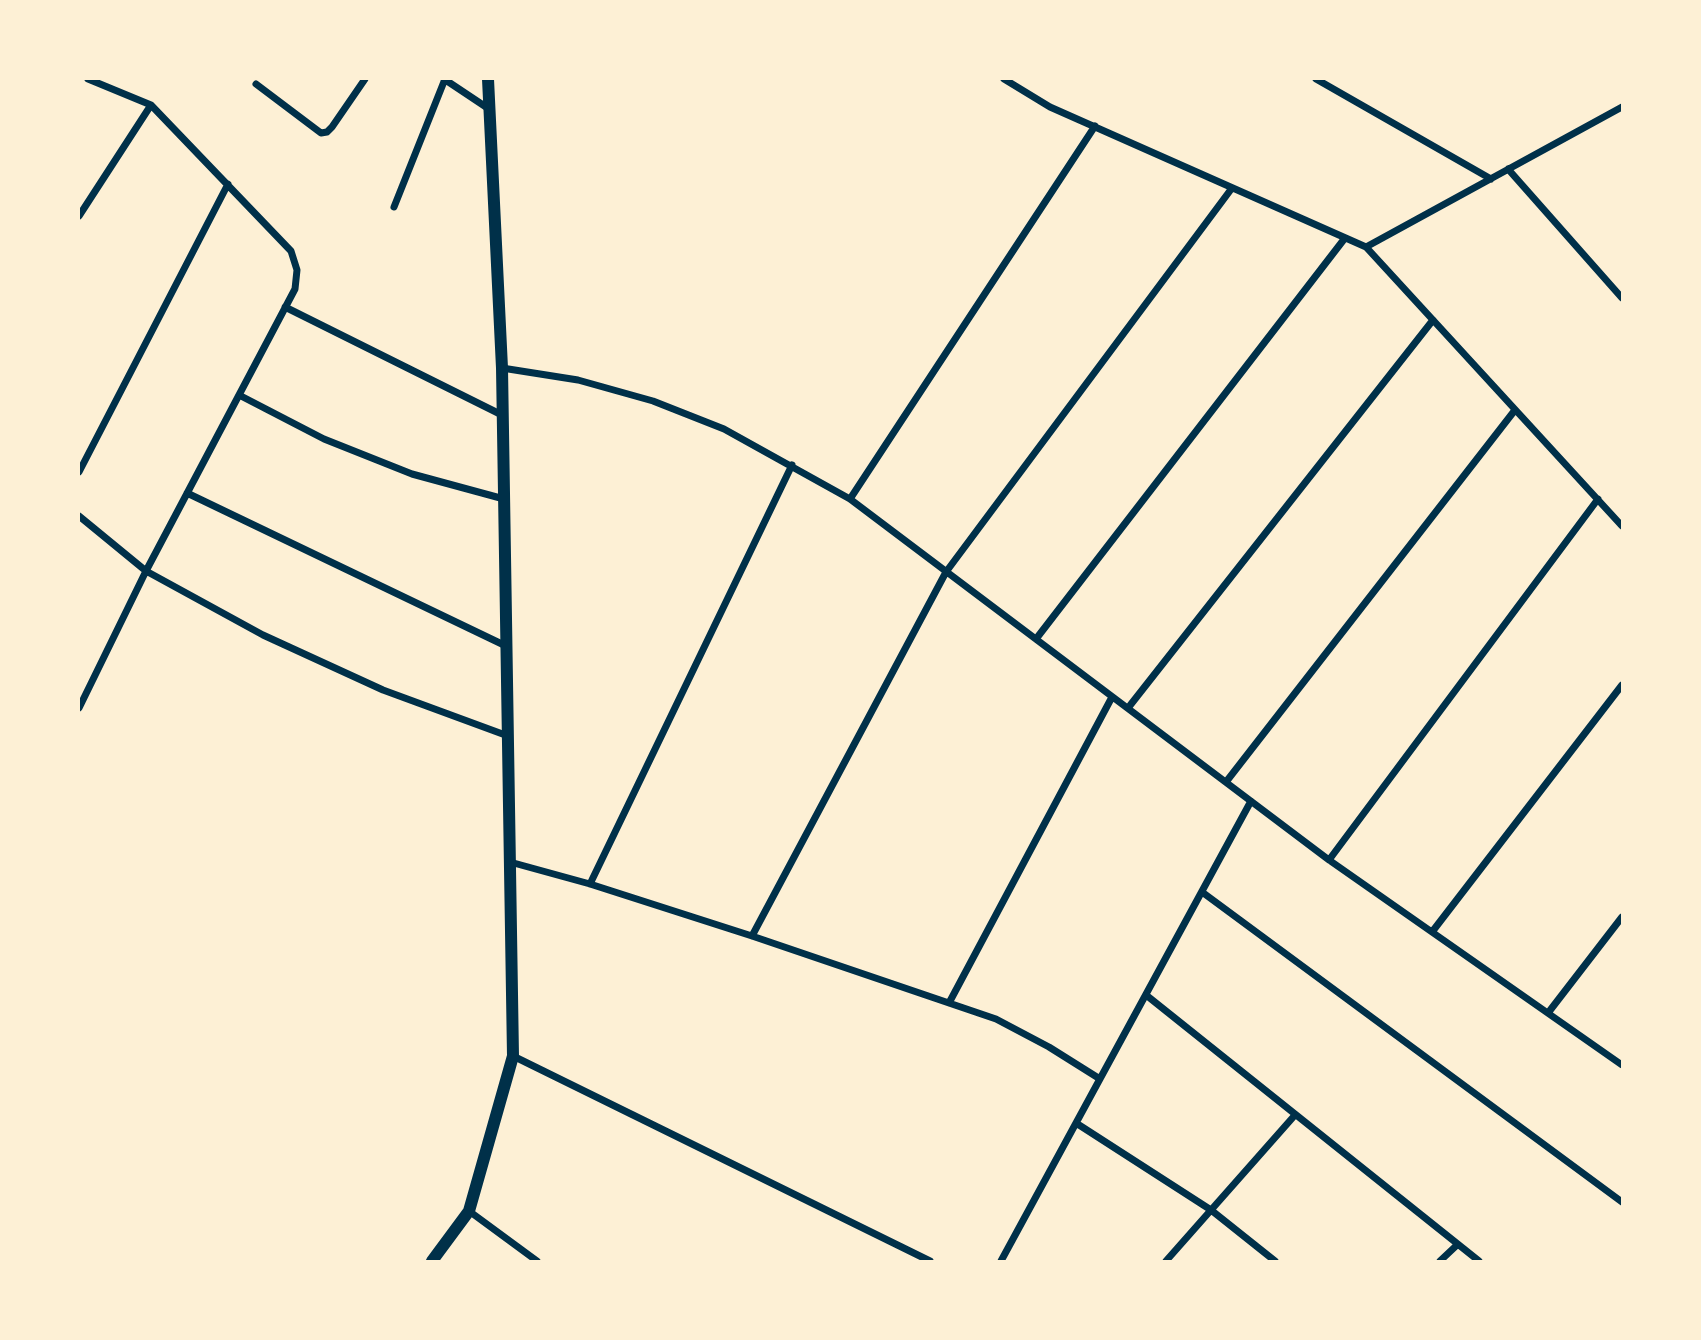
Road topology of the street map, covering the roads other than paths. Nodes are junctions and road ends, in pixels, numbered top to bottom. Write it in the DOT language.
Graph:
graph roads {
  1 [pos="88,79"];
  2 [pos="365,79"];
  3 [pos="445,79"];
  4 [pos="488,79"];
  5 [pos="1004,79"];
  6 [pos="1316,79"];
  7 [pos="256,85"];
  8 [pos="151,105"];
  9 [pos="1622,107"];
  10 [pos="489,109"];
  11 [pos="1095,126"];
  12 [pos="1508,169"];
  13 [pos="1491,179"];
  14 [pos="228,184"];
  15 [pos="1232,188"];
  16 [pos="394,207"];
  17 [pos="79,216"];
  18 [pos="1345,238"];
  19 [pos="1366,247"];
  20 [pos="1622,298"];
  21 [pos="285,307"];
  22 [pos="1433,320"];
  23 [pos="502,368"];
  24 [pos="239,395"];
  25 [pos="1516,410"];
  26 [pos="502,415"];
  27 [pos="792,465"];
  28 [pos="79,472"];
  29 [pos="187,493"];
  30 [pos="504,499"];
  31 [pos="850,499"];
  32 [pos="1598,499"];
  33 [pos="79,516"];
  34 [pos="1622,526"];
  35 [pos="146,571"];
  36 [pos="946,572"];
  37 [pos="1036,639"];
  38 [pos="507,647"];
  39 [pos="1622,685"];
  40 [pos="1112,697"];
  41 [pos="80,702"];
  42 [pos="1128,708"];
  43 [pos="509,736"];
  44 [pos="1226,782"];
  45 [pos="1251,801"];
  46 [pos="1329,860"];
  47 [pos="510,862"];
  48 [pos="590,884"];
  49 [pos="1202,891"];
  50 [pos="1622,917"];
  51 [pos="1432,932"];
  52 [pos="751,936"];
  53 [pos="1146,995"];
  54 [pos="949,1003"];
  55 [pos="1548,1013"];
  56 [pos="513,1056"];
  57 [pos="1622,1065"];
  58 [pos="1100,1079"];
  59 [pos="1295,1115"];
  60 [pos="1076,1123"];
  61 [pos="1622,1202"];
  62 [pos="469,1210"];
  63 [pos="1211,1210"];
  64 [pos="1457,1245"];
  65 [pos="432,1261"];
  66 [pos="537,1261"];
  67 [pos="930,1261"];
  68 [pos="1001,1261"];
  69 [pos="1166,1261"];
  70 [pos="1275,1261"];
  71 [pos="1440,1261"];
  72 [pos="1479,1261"];
  1 -- 8 [label="street"];
  2 -- 7 [label="street"];
  3 -- 10 [label="street"];
  3 -- 16 [label="street"];
  4 -- 10 [label="street"];
  5 -- 11 [label="street"];
  6 -- 13 [label="street"];
  8 -- 14 [label="street"];
  8 -- 17 [label="street"];
  9 -- 12 [label="street"];
  10 -- 23 [label="street"];
  11 -- 15 [label="street"];
  11 -- 31 [label="street"];
  12 -- 13 [label="street"];
  12 -- 20 [label="street"];
  13 -- 19 [label="street"];
  14 -- 21 [label="street"];
  14 -- 28 [label="street"];
  15 -- 18 [label="street"];
  15 -- 36 [label="street"];
  18 -- 19 [label="street"];
  18 -- 37 [label="street"];
  19 -- 22 [label="street"];
  21 -- 24 [label="street"];
  21 -- 26 [label="street"];
  22 -- 25 [label="street"];
  22 -- 42 [label="street"];
  23 -- 26 [label="street"];
  23 -- 27 [label="street"];
  24 -- 29 [label="street"];
  24 -- 30 [label="street"];
  25 -- 32 [label="street"];
  25 -- 44 [label="street"];
  26 -- 30 [label="street"];
  27 -- 31 [label="street"];
  27 -- 48 [label="street"];
  29 -- 35 [label="street"];
  29 -- 38 [label="street"];
  30 -- 38 [label="street"];
  31 -- 36 [label="street"];
  32 -- 34 [label="street"];
  32 -- 46 [label="street"];
  33 -- 35 [label="street"];
  35 -- 41 [label="street"];
  35 -- 43 [label="street"];
  36 -- 37 [label="street"];
  36 -- 52 [label="street"];
  37 -- 40 [label="street"];
  38 -- 43 [label="street"];
  39 -- 51 [label="street"];
  40 -- 42 [label="street"];
  40 -- 54 [label="street"];
  42 -- 44 [label="street"];
  43 -- 47 [label="street"];
  44 -- 45 [label="street"];
  45 -- 46 [label="street"];
  45 -- 49 [label="street"];
  46 -- 51 [label="street"];
  47 -- 48 [label="street"];
  47 -- 56 [label="street"];
  48 -- 52 [label="street"];
  49 -- 53 [label="street"];
  49 -- 61 [label="street"];
  50 -- 55 [label="street"];
  51 -- 55 [label="street"];
  52 -- 54 [label="street"];
  53 -- 58 [label="street"];
  53 -- 59 [label="street"];
  54 -- 58 [label="street"];
  55 -- 57 [label="street"];
  56 -- 62 [label="street"];
  56 -- 67 [label="street"];
  58 -- 60 [label="street"];
  59 -- 63 [label="street"];
  59 -- 64 [label="street"];
  60 -- 63 [label="street"];
  60 -- 68 [label="street"];
  62 -- 65 [label="street"];
  62 -- 66 [label="street"];
  63 -- 69 [label="street"];
  63 -- 70 [label="street"];
  64 -- 71 [label="street"];
  64 -- 72 [label="street"];
}
